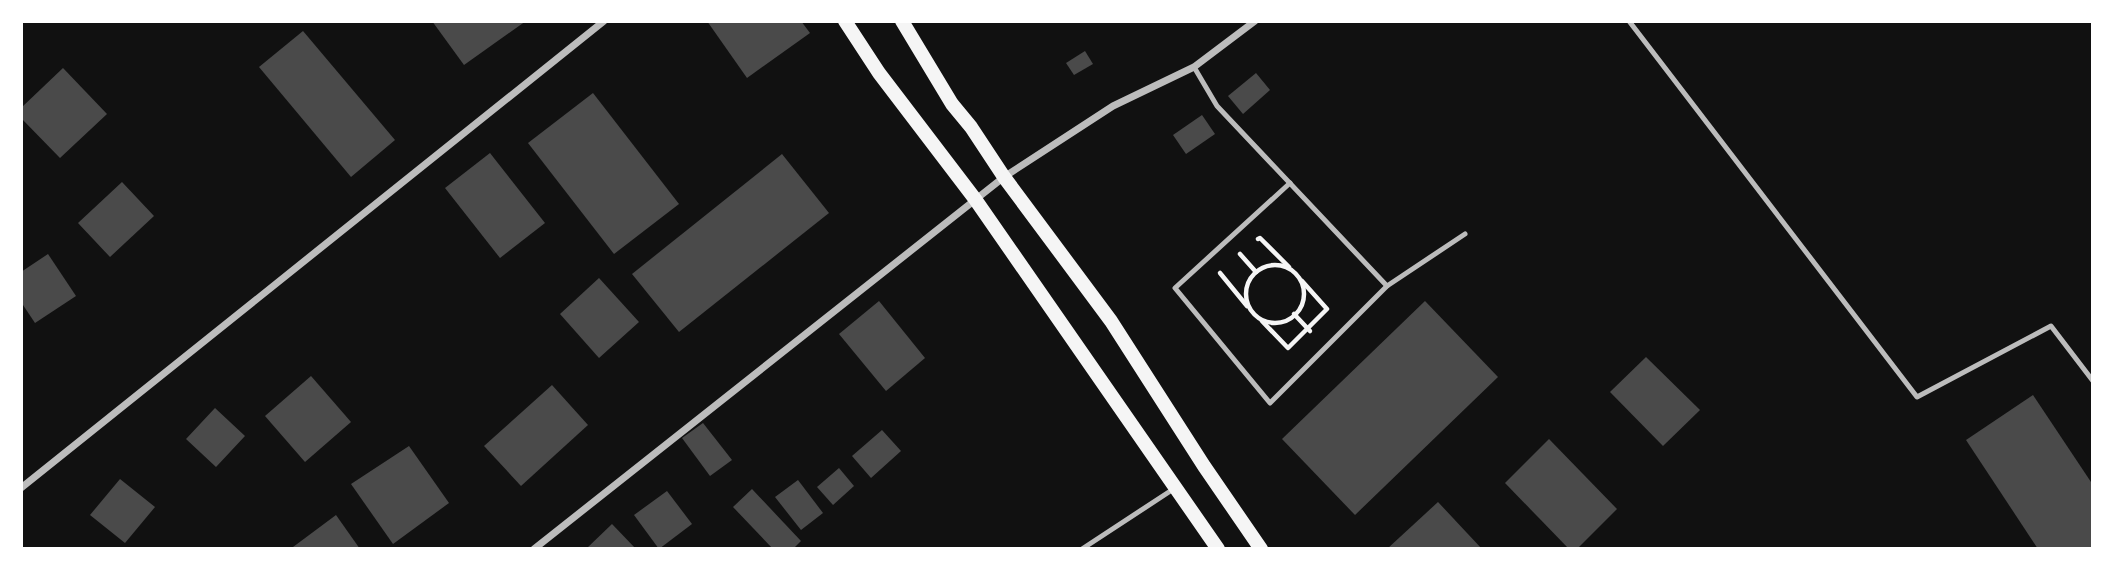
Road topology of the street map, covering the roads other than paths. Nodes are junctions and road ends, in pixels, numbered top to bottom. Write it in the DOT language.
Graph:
graph roads {
  1 [pos="604,21"];
  2 [pos="845,21"];
  3 [pos="902,21"];
  4 [pos="1255,21"];
  5 [pos="1629,21"];
  6 [pos="1194,67"];
  7 [pos="1004,177"];
  8 [pos="1290,183"];
  9 [pos="975,199"];
  10 [pos="1465,234"];
  11 [pos="1387,286"];
  12 [pos="2093,381"];
  13 [pos="21,488"];
  14 [pos="1175,488"];
  15 [pos="534,549"];
  16 [pos="1082,549"];
  17 [pos="1218,549"];
  18 [pos="1261,549"];
  1 -- 13 [label="street"];
  2 -- 9 [label="main road"];
  3 -- 7 [label="main road"];
  4 -- 6 [label="street"];
  5 -- 12 [label="lane"];
  6 -- 7 [label="street"];
  6 -- 8 [label="lane"];
  7 -- 9 [label="street"];
  7 -- 18 [label="main road"];
  8 -- 11 [label="lane"];
  8 -- 11 [label="lane"];
  9 -- 14 [label="main road"];
  9 -- 15 [label="street"];
  10 -- 11 [label="lane"];
  14 -- 16 [label="lane"];
  14 -- 17 [label="main road"];
}
